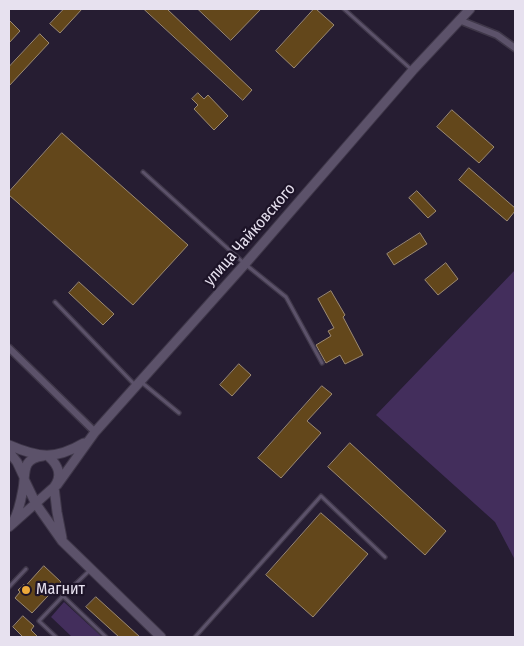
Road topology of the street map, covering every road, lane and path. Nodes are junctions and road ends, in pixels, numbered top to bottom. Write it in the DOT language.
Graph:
graph roads {
  1 [pos="344,9"];
  2 [pos="470,9"];
  3 [pos="459,20"];
  4 [pos="515,48"];
  5 [pos="413,70"];
  6 [pos="143,172"];
  7 [pos="245,264"];
  8 [pos="55,302"];
  9 [pos="9,348"];
  10 [pos="322,363"];
  11 [pos="138,383"];
  12 [pos="179,413"];
  13 [pos="95,432"];
  14 [pos="86,442"];
  15 [pos="9,445"];
  16 [pos="9,452"];
  17 [pos="46,456"];
  18 [pos="24,478"];
  19 [pos="56,486"];
  20 [pos="36,504"];
  21 [pos="11,525"];
  22 [pos="62,541"];
  23 [pos="385,557"];
  24 [pos="26,569"];
  25 [pos="91,569"];
  26 [pos="9,587"];
  27 [pos="63,596"];
  28 [pos="56,637"];
  29 [pos="106,637"];
  30 [pos="161,637"];
  31 [pos="194,637"];
  1 -- 5 [label="lane"];
  2 -- 3 [label="main road, улица Чайковского"];
  3 -- 4 [label="street"];
  3 -- 5 [label="main road, улица Чайковского"];
  5 -- 7 [label="main road, улица Чайковского"];
  6 -- 7 [label="lane"];
  7 -- 10 [label="lane"];
  7 -- 11 [label="main road, улица Чайковского"];
  8 -- 11 [label="lane"];
  9 -- 13 [label="street"];
  11 -- 12 [label="lane"];
  11 -- 13 [label="main road, улица Чайковского"];
  13 -- 14 [label="main road, улица Чайковского"];
  14 -- 17 [label="main road"];
  14 -- 19 [label="main road, улица Чайковского"];
  15 -- 17 [label="main road"];
  16 -- 18 [label="main road"];
  17 -- 18 [label="main road"];
  17 -- 19 [label="main road"];
  18 -- 19 [label="main road"];
  18 -- 20 [label="main road"];
  18 -- 21 [label="main road"];
  19 -- 20 [label="main road, улица Чайковского"];
  19 -- 22 [label="main road"];
  20 -- 21 [label="main road, улица Чайковского"];
  20 -- 22 [label="main road"];
  22 -- 25 [label="main road"];
  23 -- 31 [label="lane"];
  24 -- 26 [label="lane"];
  25 -- 27 [label="lane"];
  25 -- 30 [label="main road"];
  27 -- 28 [label="lane"];
  27 -- 29 [label="lane"];
}
